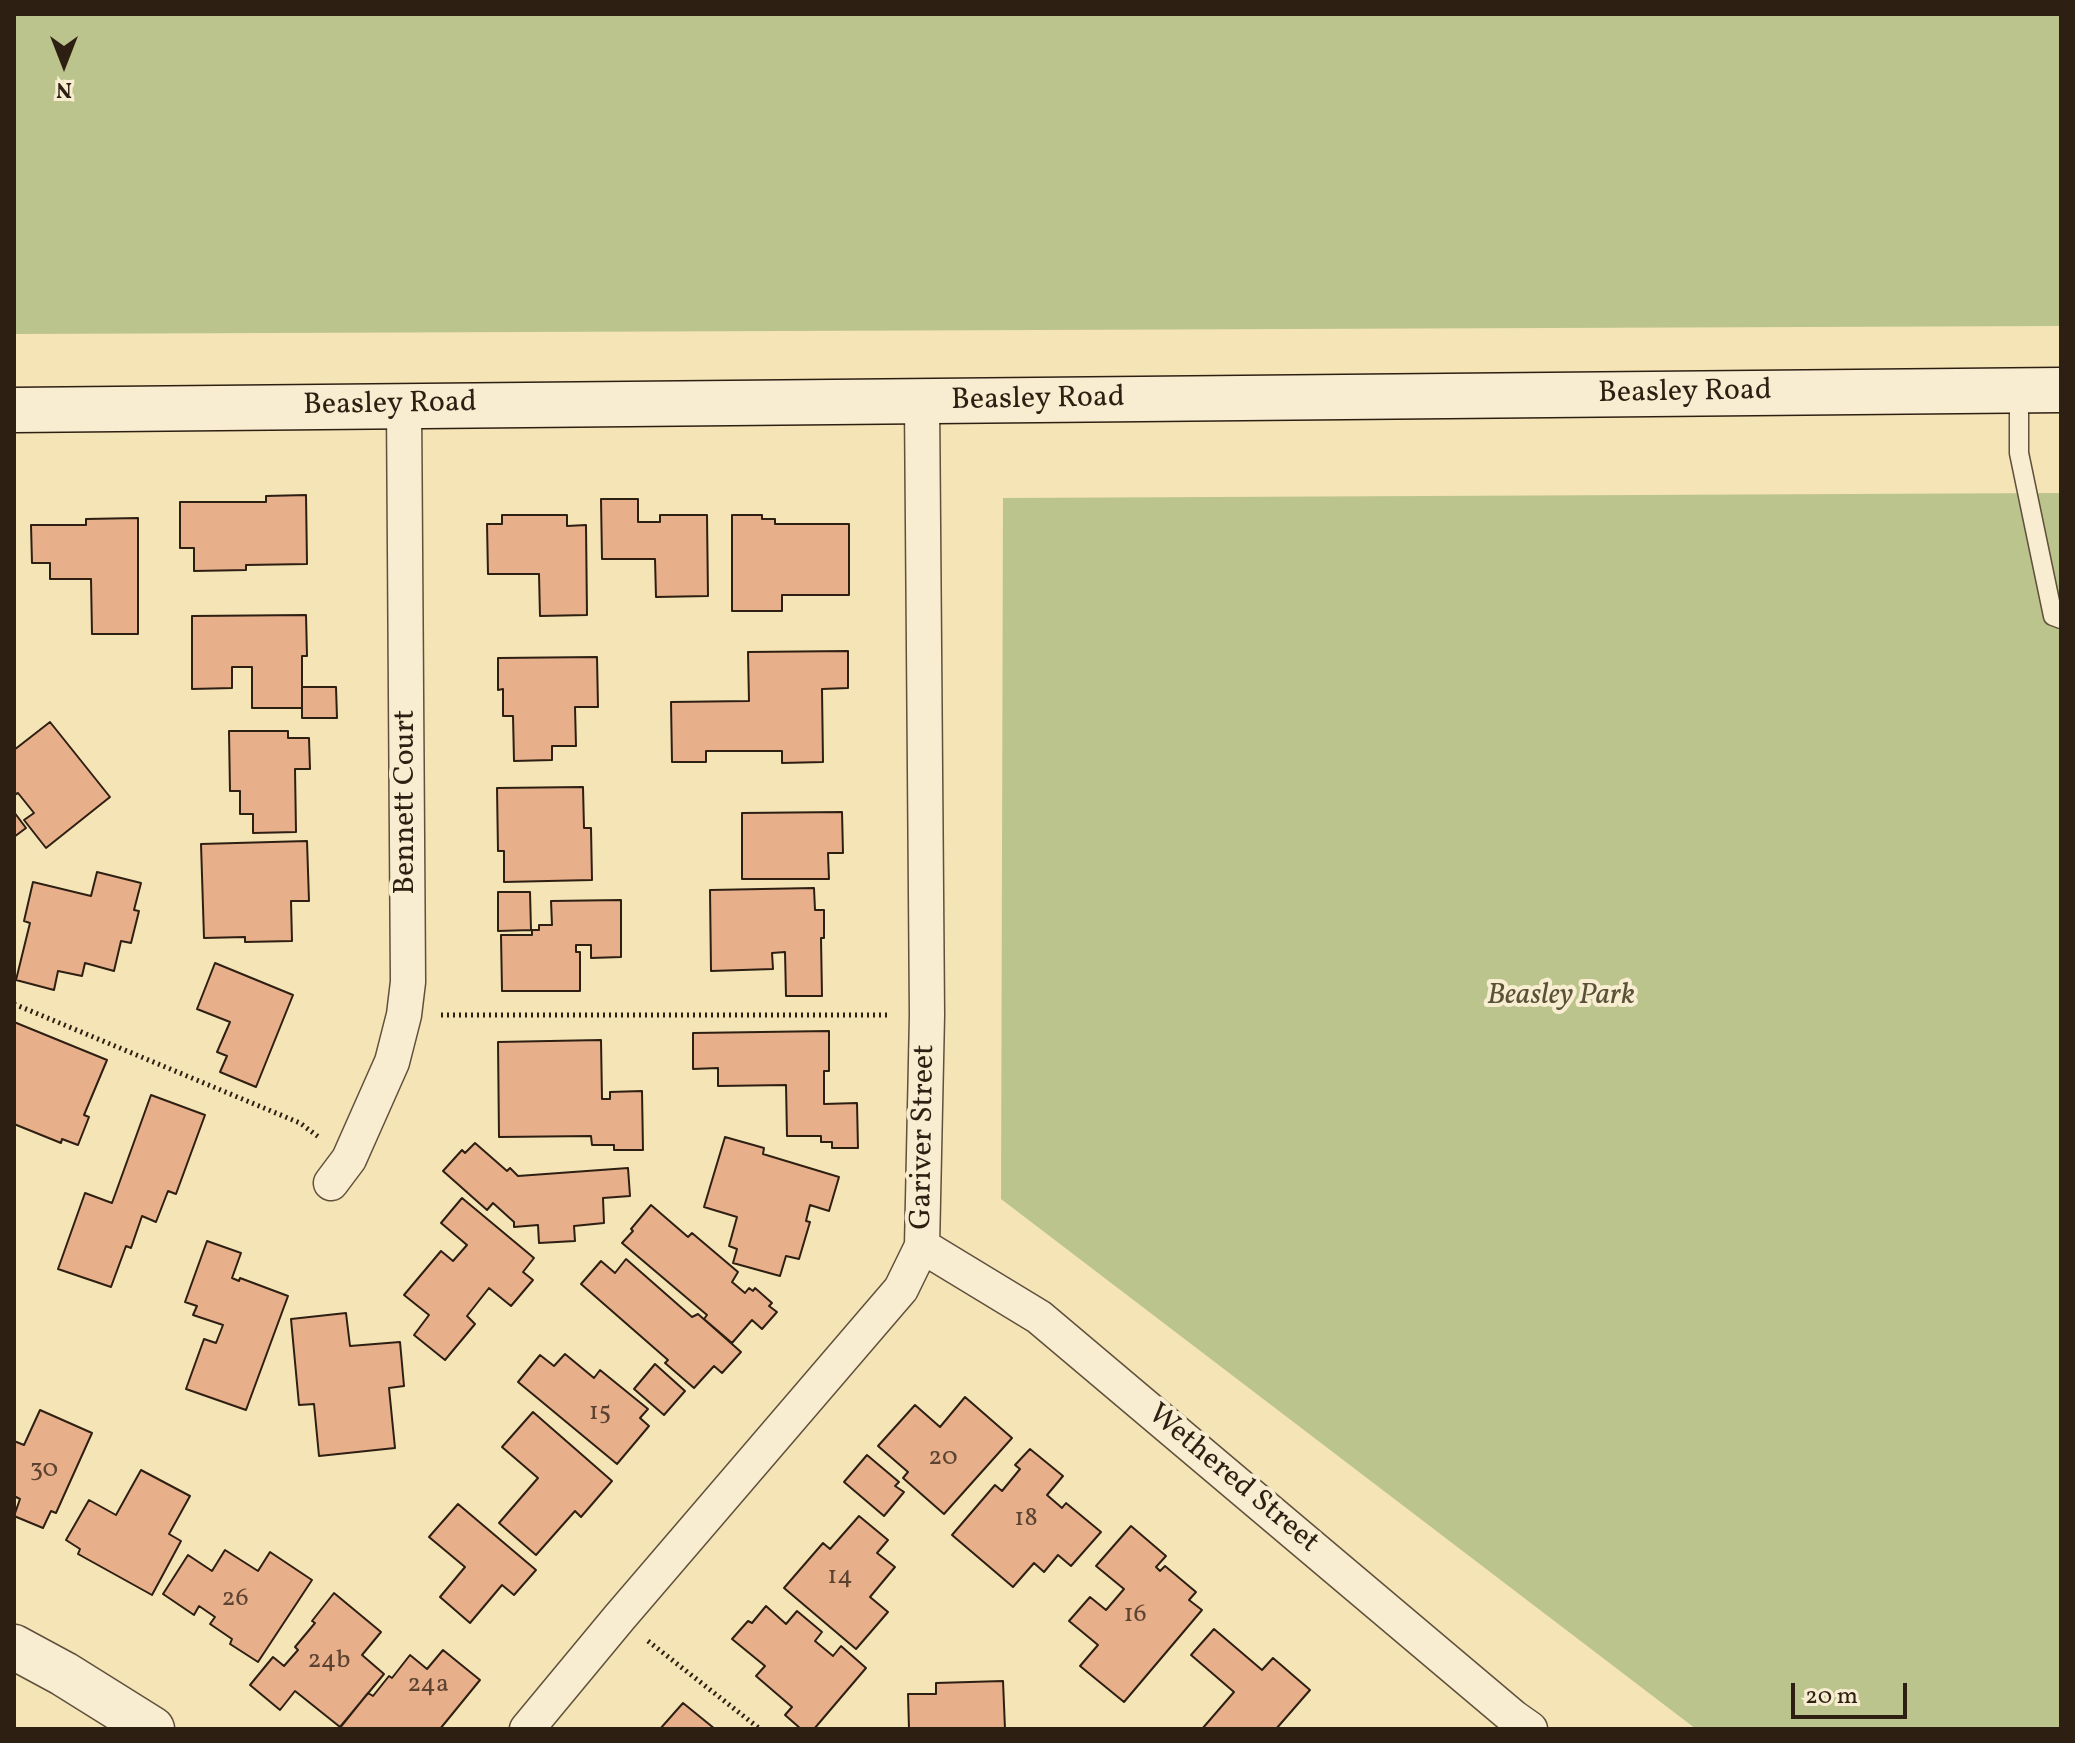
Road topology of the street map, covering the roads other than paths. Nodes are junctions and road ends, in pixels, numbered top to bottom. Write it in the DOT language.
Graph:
graph roads {
  1 [pos="2040,404"];
  2 [pos="14,410"];
  3 [pos="922,414"];
  4 [pos="404,418"];
  5 [pos="14,435"];
  6 [pos="2061,619"];
  7 [pos="340,1171"];
  8 [pos="922,1246"];
  9 [pos="14,1647"];
  10 [pos="152,1729"];
  11 [pos="527,1729"];
  12 [pos="1530,1729"];
  1 -- 3 [label="main road, Beasley Road"];
  1 -- 6 [label="lane"];
  2 -- 4 [label="main road, Beasley Road"];
  3 -- 4 [label="main road, Beasley Road"];
  3 -- 8 [label="street, Gariver Street"];
  4 -- 5 [label="main road, Beasley Road"];
  4 -- 7 [label="street, Bennett Court"];
  8 -- 11 [label="street, Gariver Street"];
  8 -- 12 [label="street, Wethered Street"];
  9 -- 10 [label="main road"];
}
